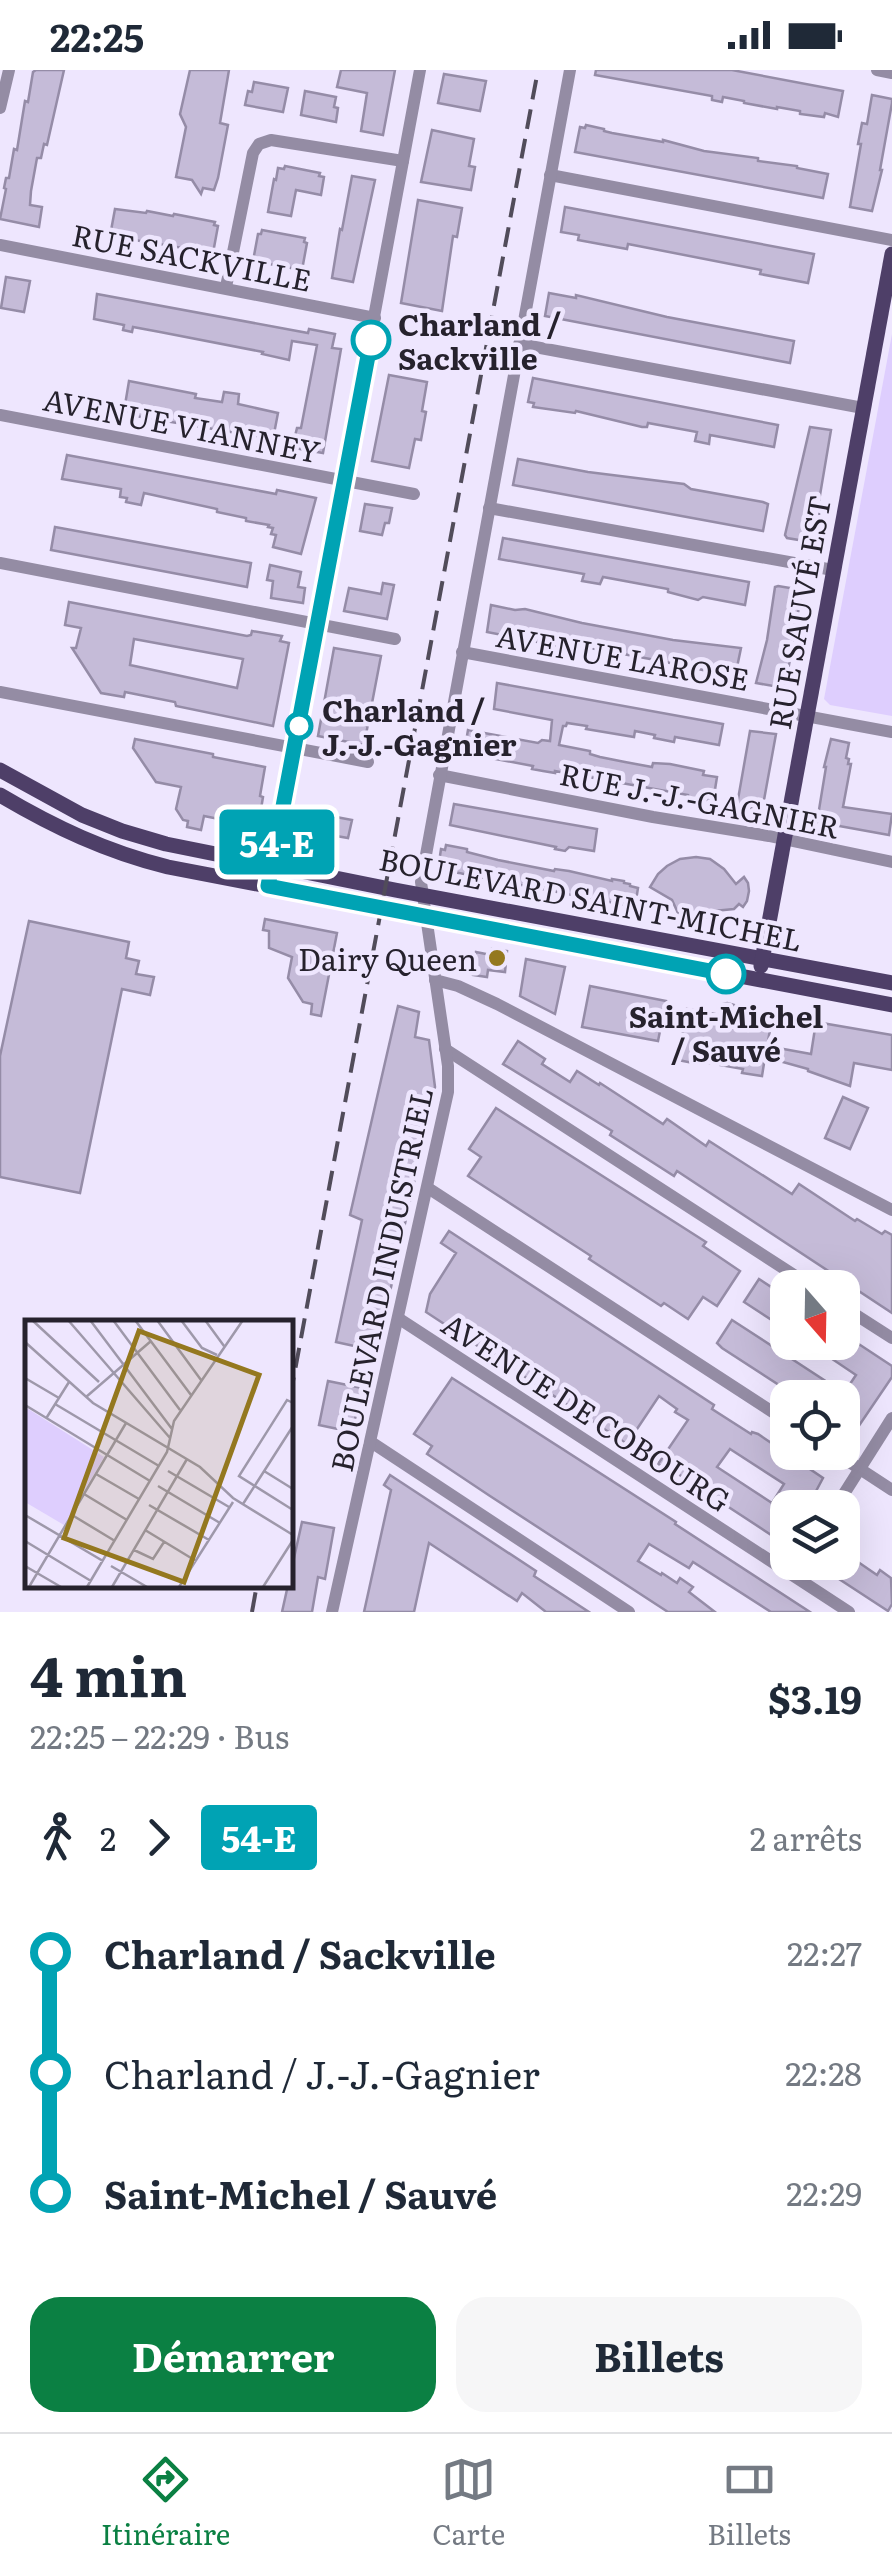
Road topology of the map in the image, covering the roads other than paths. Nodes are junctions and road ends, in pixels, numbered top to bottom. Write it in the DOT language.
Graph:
graph roads {
  1 [pos="9,70"];
  2 [pos="420,70"];
  3 [pos="570,70"];
  4 [pos="877,70"];
  5 [pos="892,73"];
  6 [pos="0,108"];
  7 [pos="403,161"];
  8 [pos="550,175"];
  9 [pos="892,240"];
  10 [pos="0,245"];
  11 [pos="892,254"];
  12 [pos="226,287"];
  13 [pos="375,318"];
  14 [pos="519,344"];
  15 [pos="863,408"];
  16 [pos="0,415"];
  17 [pos="345,480"];
  18 [pos="414,494"];
  19 [pos="489,508"];
  20 [pos="0,563"];
  21 [pos="833,570"];
  22 [pos="318,624"];
  23 [pos="395,639"];
  24 [pos="462,652"];
  25 [pos="0,692"];
  26 [pos="807,715"];
  27 [pos="892,732"];
  28 [pos="294,748"];
  29 [pos="368,762"];
  30 [pos="0,770"];
  31 [pos="439,775"];
  32 [pos="0,796"];
  33 [pos="784,839"];
  34 [pos="892,862"];
  35 [pos="272,866"];
  36 [pos="268,886"];
  37 [pos="422,894"];
  38 [pos="425,916"];
  39 [pos="762,958"];
  40 [pos="436,980"];
  41 [pos="758,980"];
  42 [pos="892,983"];
  43 [pos="892,1006"];
  44 [pos="445,1049"];
  45 [pos="428,1188"];
  46 [pos="892,1210"];
  47 [pos="786,1270"];
  48 [pos="398,1318"];
  49 [pos="860,1318"];
  50 [pos="892,1338"];
  51 [pos="770,1410"];
  52 [pos="892,1418"];
  53 [pos="372,1442"];
  54 [pos="860,1469"];
  55 [pos="892,1490"];
  56 [pos="770,1552"];
  57 [pos="810,1580"];
  58 [pos="332,1612"];
  59 [pos="629,1612"];
  60 [pos="850,1612"];
  1 -- 6 [label="street"];
  2 -- 7 [label="street"];
  3 -- 8 [label="street, BOULEVARD INDUSTRIEL"];
  4 -- 5 [label="street"];
  7 -- 12 [label="street"];
  7 -- 13 [label="street"];
  8 -- 9 [label="street"];
  8 -- 14 [label="street, BOULEVARD INDUSTRIEL"];
  10 -- 12 [label="street, RUE SACKVILLE"];
  11 -- 15 [label="main road, RUE SAUVÉ EST"];
  12 -- 13 [label="street, RUE SACKVILLE"];
  13 -- 17 [label="street"];
  14 -- 15 [label="street"];
  14 -- 19 [label="street, BOULEVARD INDUSTRIEL"];
  15 -- 21 [label="main road, RUE SAUVÉ EST"];
  16 -- 17 [label="street, AVENUE VIANNEY"];
  17 -- 18 [label="street, AVENUE VIANNEY"];
  17 -- 22 [label="street"];
  19 -- 21 [label="street"];
  19 -- 24 [label="street, BOULEVARD INDUSTRIEL"];
  20 -- 22 [label="street"];
  21 -- 26 [label="main road, RUE SAUVÉ EST"];
  22 -- 23 [label="street"];
  22 -- 28 [label="street"];
  24 -- 26 [label="street, AVENUE LAROSE"];
  24 -- 31 [label="street, BOULEVARD INDUSTRIEL"];
  25 -- 28 [label="street"];
  26 -- 27 [label="street, AVENUE LAROSE"];
  26 -- 33 [label="main road, RUE SAUVÉ EST"];
  28 -- 29 [label="street"];
  28 -- 35 [label="street"];
  30 -- 35 [label="main road, BOULEVARD SAINT-MICHEL"];
  31 -- 33 [label="street, RUE J.-J.-GAGNIER"];
  31 -- 37 [label="street, BOULEVARD INDUSTRIEL"];
  32 -- 36 [label="main road, BOULEVARD SAINT-MICHEL"];
  33 -- 34 [label="street, RUE J.-J.-GAGNIER"];
  33 -- 39 [label="main road, RUE SAUVÉ EST"];
  35 -- 36 [label="street"];
  35 -- 37 [label="main road, BOULEVARD SAINT-MICHEL"];
  36 -- 38 [label="main road, BOULEVARD SAINT-MICHEL"];
  37 -- 38 [label="street, BOULEVARD INDUSTRIEL"];
  37 -- 39 [label="main road, BOULEVARD SAINT-MICHEL"];
  38 -- 40 [label="street, BOULEVARD INDUSTRIEL"];
  38 -- 41 [label="main road, BOULEVARD SAINT-MICHEL"];
  39 -- 41 [label="main road, RUE SAUVÉ EST"];
  39 -- 42 [label="main road, BOULEVARD SAINT-MICHEL"];
  40 -- 44 [label="street, BOULEVARD INDUSTRIEL"];
  40 -- 46 [label="street"];
  41 -- 43 [label="main road, BOULEVARD SAINT-MICHEL"];
  44 -- 45 [label="street, BOULEVARD INDUSTRIEL"];
  44 -- 47 [label="street"];
  45 -- 48 [label="street, BOULEVARD INDUSTRIEL"];
  45 -- 51 [label="street"];
  48 -- 53 [label="street, BOULEVARD INDUSTRIEL"];
  48 -- 56 [label="street, AVENUE DE COBOURG"];
  49 -- 50 [label="street"];
  52 -- 54 [label="street"];
  53 -- 58 [label="street, BOULEVARD INDUSTRIEL"];
  53 -- 59 [label="street"];
  54 -- 55 [label="street"];
  57 -- 60 [label="street, AVENUE DE COBOURG"];
}
